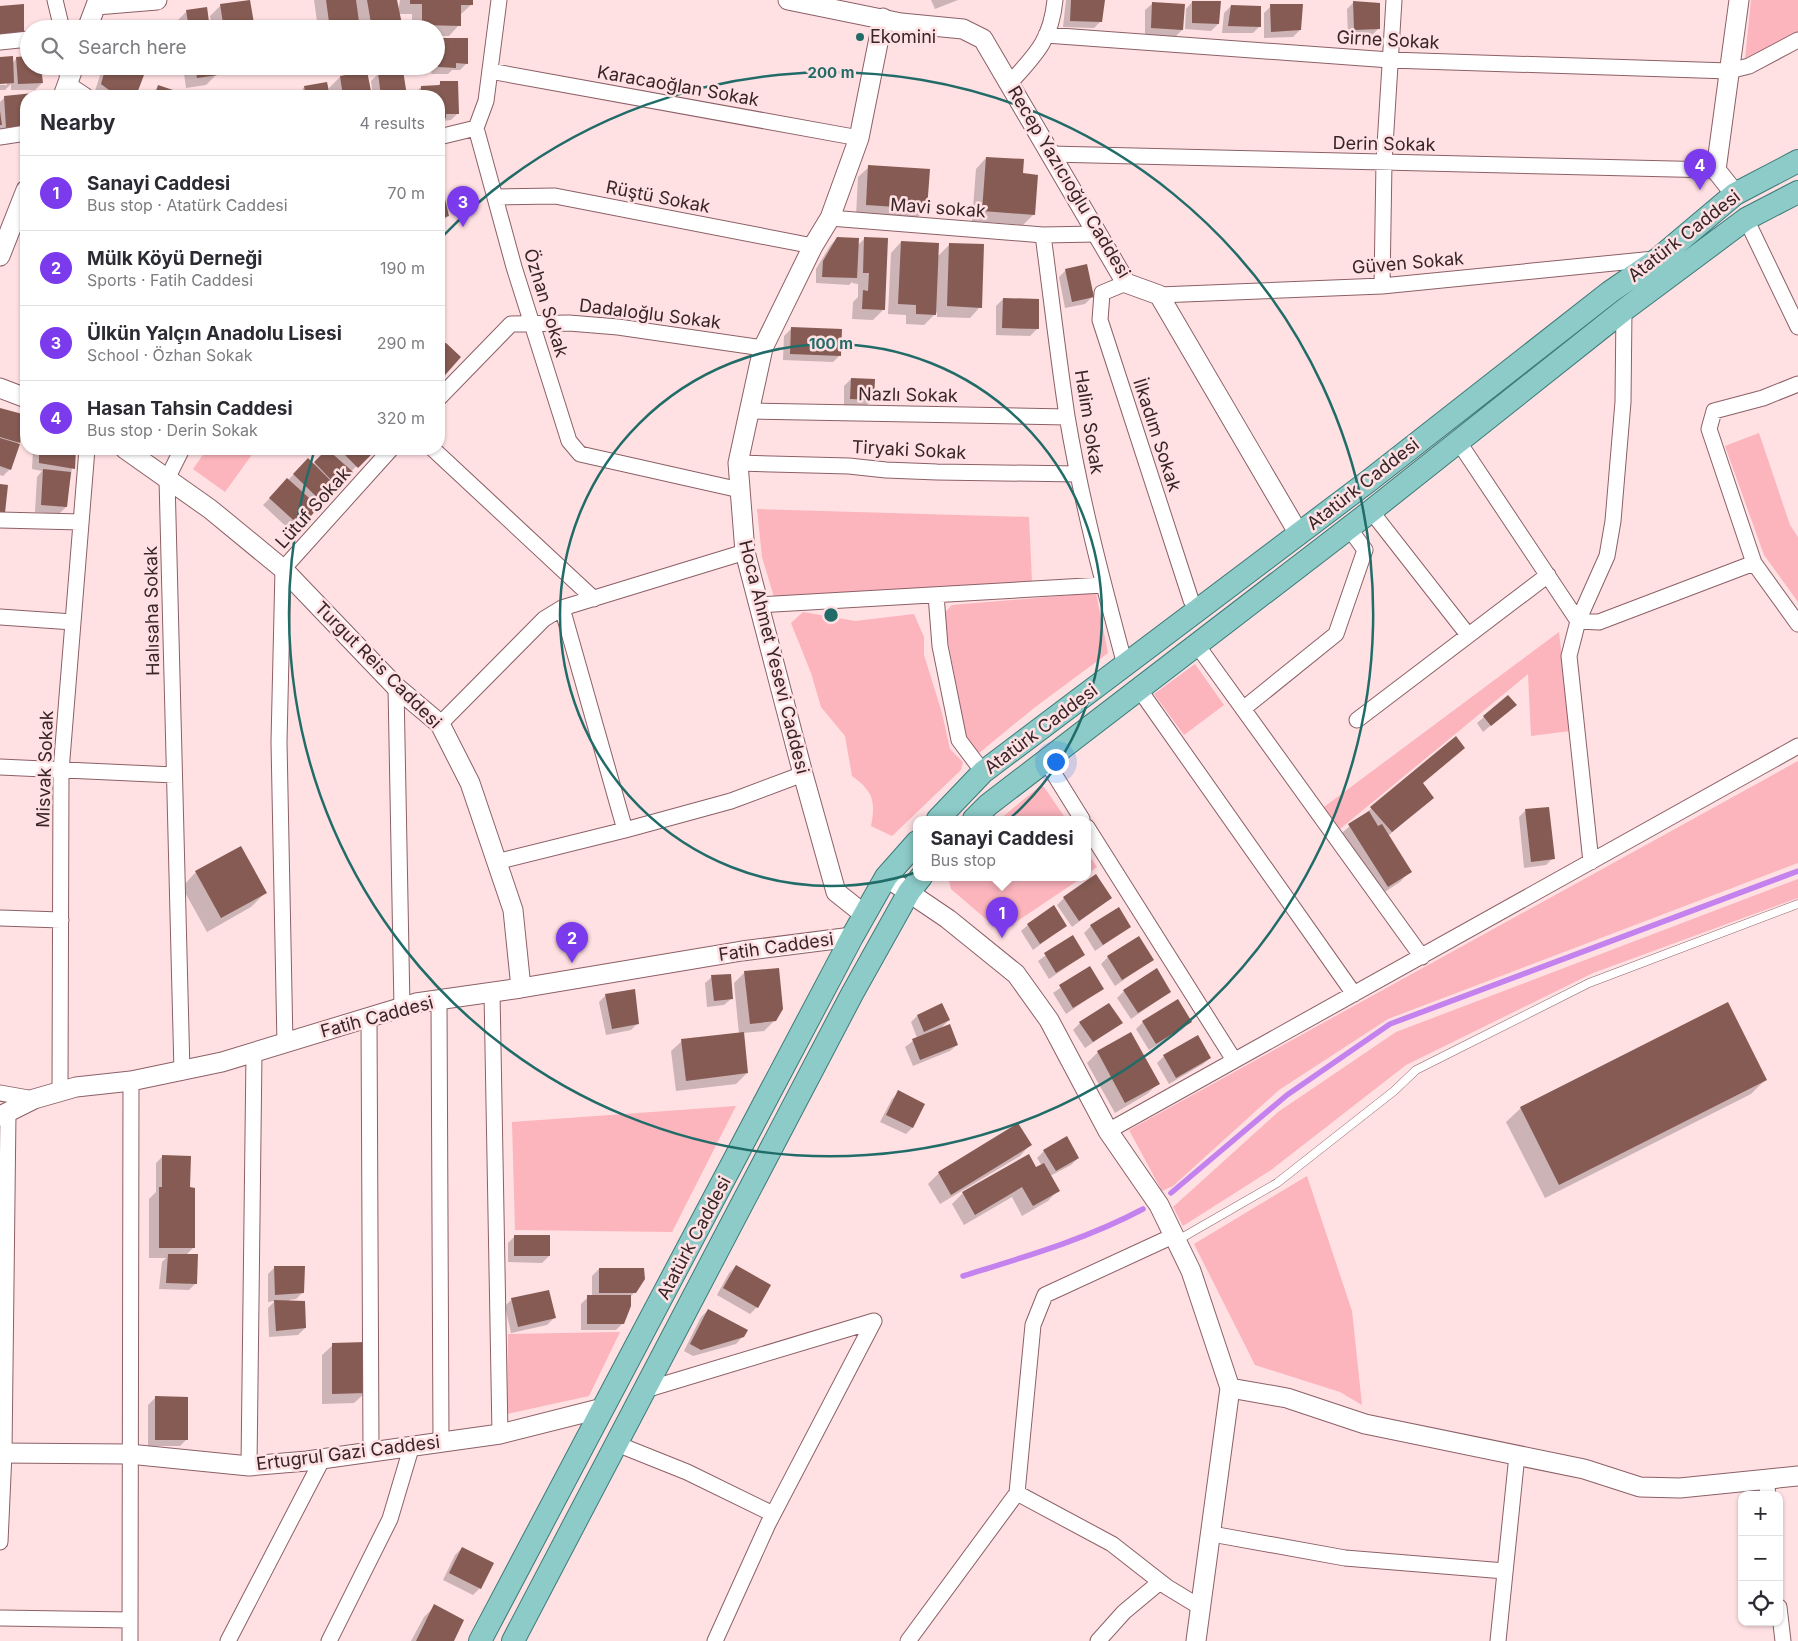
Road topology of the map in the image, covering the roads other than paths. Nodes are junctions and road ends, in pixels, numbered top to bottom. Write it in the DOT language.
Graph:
graph roads {
  1 [pos="55,0"];
  2 [pos="158,0"];
  3 [pos="499,0"];
  4 [pos="788,0"];
  5 [pos="1055,0"];
  6 [pos="1394,0"];
  7 [pos="1739,0"];
  8 [pos="97,2"];
  9 [pos="883,18"];
  10 [pos="60,20"];
  11 [pos="91,20"];
  12 [pos="1046,35"];
  13 [pos="20,40"];
  14 [pos="1798,40"];
  15 [pos="0,42"];
  16 [pos="1390,60"];
  17 [pos="490,71"];
  18 [pos="1729,71"];
  19 [pos="68,78"];
  20 [pos="1009,84"];
  21 [pos="80,90"];
  22 [pos="476,128"];
  23 [pos="20,134"];
  24 [pos="445,136"];
  25 [pos="0,137"];
  26 [pos="858,138"];
  27 [pos="1050,154"];
  28 [pos="1798,161"];
  29 [pos="1384,162"];
  30 [pos="1716,170"];
  31 [pos="1798,192"];
  32 [pos="1735,194"];
  33 [pos="496,197"];
  34 [pos="20,203"];
  35 [pos="830,218"];
  36 [pos="1746,219"];
  37 [pos="1097,234"];
  38 [pos="1043,235"];
  39 [pos="4,239"];
  40 [pos="813,246"];
  41 [pos="0,256"];
  42 [pos="1658,259"];
  43 [pos="1126,283"];
  44 [pos="1382,286"];
  45 [pos="1159,295"];
  46 [pos="1624,310"];
  47 [pos="533,324"];
  48 [pos="1798,327"];
  49 [pos="763,348"];
  50 [pos="1798,384"];
  51 [pos="0,388"];
  52 [pos="445,392"];
  53 [pos="20,396"];
  54 [pos="748,411"];
  55 [pos="1068,416"];
  56 [pos="1458,441"];
  57 [pos="87,455"];
  58 [pos="133,455"];
  59 [pos="179,455"];
  60 [pos="386,455"];
  61 [pos="439,455"];
  62 [pos="738,463"];
  63 [pos="1078,474"];
  64 [pos="167,479"];
  65 [pos="740,490"];
  66 [pos="1372,511"];
  67 [pos="0,520"];
  68 [pos="81,522"];
  69 [pos="1348,528"];
  70 [pos="1299,534"];
  71 [pos="745,552"];
  72 [pos="1754,563"];
  73 [pos="284,569"];
  74 [pos="1548,575"];
  75 [pos="1104,585"];
  76 [pos="936,595"];
  77 [pos="594,598"];
  78 [pos="759,605"];
  79 [pos="562,608"];
  80 [pos="1199,610"];
  81 [pos="0,617"];
  82 [pos="1578,621"];
  83 [pos="73,622"];
  84 [pos="1798,624"];
  85 [pos="1468,635"];
  86 [pos="1196,645"];
  87 [pos="1125,665"];
  88 [pos="396,687"];
  89 [pos="1139,689"];
  90 [pos="1243,709"];
  91 [pos="1357,720"];
  92 [pos="440,724"];
  93 [pos="1798,746"];
  94 [pos="1046,761"];
  95 [pos="0,767"];
  96 [pos="61,771"];
  97 [pos="983,772"];
  98 [pos="802,774"];
  99 [pos="174,776"];
  100 [pos="941,816"];
  101 [pos="977,816"];
  102 [pos="1080,816"];
  103 [pos="625,830"];
  104 [pos="1091,833"];
  105 [pos="913,847"];
  106 [pos="496,862"];
  107 [pos="1592,862"];
  108 [pos="886,877"];
  109 [pos="915,884"];
  110 [pos="1798,904"];
  111 [pos="864,914"];
  112 [pos="0,918"];
  113 [pos="61,920"];
  114 [pos="852,936"];
  115 [pos="1422,957"];
  116 [pos="521,988"];
  117 [pos="492,992"];
  118 [pos="1354,994"];
  119 [pos="439,1000"];
  120 [pos="402,1008"];
  121 [pos="369,1018"];
  122 [pos="285,1044"];
  123 [pos="254,1053"];
  124 [pos="1234,1060"];
  125 [pos="182,1072"];
  126 [pos="131,1080"];
  127 [pos="60,1092"];
  128 [pos="0,1093"];
  129 [pos="34,1099"];
  130 [pos="4,1114"];
  131 [pos="1108,1131"];
  132 [pos="1178,1240"];
  133 [pos="1230,1388"];
  134 [pos="646,1390"];
  135 [pos="603,1408"];
  136 [pos="500,1434"];
  137 [pos="441,1441"];
  138 [pos="617,1444"];
  139 [pos="412,1445"];
  140 [pos="371,1451"];
  141 [pos="2,1453"];
  142 [pos="129,1454"];
  143 [pos="1517,1456"];
  144 [pos="323,1458"];
  145 [pos="249,1466"];
  146 [pos="1798,1476"];
  147 [pos="1767,1487"];
  148 [pos="1017,1493"];
  149 [pos="773,1514"];
  150 [pos="1212,1534"];
  151 [pos="0,1542"];
  152 [pos="1505,1571"];
  153 [pos="1160,1582"];
  154 [pos="1200,1607"];
  155 [pos="0,1618"];
  156 [pos="130,1620"];
  157 [pos="1781,1626"];
  158 [pos="235,1638"];
  159 [pos="130,1641"];
  160 [pos="329,1641"];
  161 [pos="480,1641"];
  162 [pos="513,1641"];
  163 [pos="715,1641"];
  164 [pos="908,1641"];
  165 [pos="1098,1641"];
  166 [pos="1196,1641"];
  167 [pos="1498,1641"];
  168 [pos="1783,1641"];
  1 -- 10 [label="street"];
  2 -- 8 [label="street"];
  3 -- 17 [label="street"];
  4 -- 9 [label="street, Recep Yazıcıoğlu Caddesi"];
  5 -- 12 [label="street"];
  6 -- 16 [label="street"];
  7 -- 18 [label="street"];
  8 -- 11 [label="street"];
  9 -- 20 [label="street, Recep Yazıcıoğlu Caddesi"];
  9 -- 26 [label="street, Hoca Ahmet Yesevi Caddesi"];
  12 -- 16 [label="street, Girne Sokak"];
  12 -- 20 [label="street"];
  13 -- 15 [label="street"];
  14 -- 18 [label="street, Girne Sokak"];
  16 -- 18 [label="street, Girne Sokak"];
  16 -- 29 [label="street"];
  17 -- 22 [label="street"];
  17 -- 26 [label="street, Karacaoğlan Sokak"];
  18 -- 30 [label="street"];
  19 -- 21 [label="street"];
  20 -- 27 [label="street, Recep Yazıcıoğlu Caddesi"];
  22 -- 24 [label="street"];
  22 -- 33 [label="street, Özhan Sokak"];
  23 -- 25 [label="street"];
  26 -- 35 [label="street, Hoca Ahmet Yesevi Caddesi"];
  27 -- 29 [label="street, Derin Sokak"];
  27 -- 37 [label="street, Recep Yazıcıoğlu Caddesi"];
  28 -- 32 [label="main road, Atatürk Caddesi"];
  29 -- 30 [label="street, Derin Sokak"];
  29 -- 44 [label="street"];
  30 -- 32 [label="street"];
  31 -- 36 [label="main road"];
  32 -- 42 [label="main road, Atatürk Caddesi"];
  33 -- 40 [label="street, Rüştü Sokak"];
  33 -- 47 [label="street, Özhan Sokak"];
  34 -- 39 [label="street"];
  35 -- 38 [label="street, Mavi sokak"];
  35 -- 40 [label="street, Hoca Ahmet Yesevi Caddesi"];
  36 -- 46 [label="main road"];
  36 -- 48 [label="street"];
  37 -- 38 [label="street"];
  37 -- 43 [label="street, Recep Yazıcıoğlu Caddesi"];
  38 -- 55 [label="street, Halim Sokak"];
  39 -- 41 [label="street"];
  40 -- 49 [label="street, Hoca Ahmet Yesevi Caddesi"];
  42 -- 44 [label="street, Güven Sokak"];
  42 -- 70 [label="main road, Atatürk Caddesi"];
  43 -- 45 [label="street, Recep Yazıcıoğlu Caddesi"];
  43 -- 80 [label="street, İlkadım Sokak"];
  44 -- 45 [label="street, Güven Sokak"];
  45 -- 70 [label="street"];
  46 -- 56 [label="main road"];
  46 -- 82 [label="street"];
  47 -- 49 [label="street, Dadaloğlu Sokak"];
  47 -- 52 [label="street"];
  47 -- 65 [label="street, Özhan Sokak"];
  49 -- 54 [label="street, Hoca Ahmet Yesevi Caddesi"];
  50 -- 72 [label="street"];
  51 -- 53 [label="street"];
  54 -- 55 [label="street, Nazlı Sokak"];
  54 -- 62 [label="street, Hoca Ahmet Yesevi Caddesi"];
  55 -- 63 [label="street, Halim Sokak"];
  56 -- 66 [label="main road"];
  56 -- 74 [label="street"];
  57 -- 68 [label="street, Misvak Sokak"];
  58 -- 64 [label="street, Turgut Reis Caddesi"];
  59 -- 64 [label="street, Halısaha Sokak"];
  60 -- 73 [label="street, Lütuf Sokak"];
  61 -- 77 [label="street"];
  62 -- 63 [label="street, Tiryaki Sokak"];
  62 -- 65 [label="street, Hoca Ahmet Yesevi Caddesi"];
  63 -- 75 [label="street, Halim Sokak"];
  64 -- 73 [label="street, Turgut Reis Caddesi"];
  64 -- 99 [label="street, Halısaha Sokak"];
  65 -- 71 [label="street, Hoca Ahmet Yesevi Caddesi"];
  66 -- 69 [label="main road"];
  66 -- 85 [label="street"];
  67 -- 68 [label="street"];
  68 -- 83 [label="street, Misvak Sokak"];
  69 -- 86 [label="main road"];
  69 -- 90 [label="street"];
  70 -- 80 [label="main road, Atatürk Caddesi"];
  71 -- 77 [label="street"];
  71 -- 78 [label="street, Hoca Ahmet Yesevi Caddesi"];
  72 -- 82 [label="street"];
  72 -- 84 [label="street"];
  73 -- 88 [label="street, Turgut Reis Caddesi"];
  73 -- 122 [label="street"];
  74 -- 82 [label="street"];
  74 -- 85 [label="street"];
  75 -- 76 [label="street"];
  75 -- 87 [label="street, Halim Sokak"];
  76 -- 78 [label="street"];
  76 -- 97 [label="street"];
  77 -- 79 [label="street"];
  78 -- 98 [label="street, Hoca Ahmet Yesevi Caddesi"];
  79 -- 92 [label="street"];
  79 -- 103 [label="street"];
  80 -- 87 [label="main road, Atatürk Caddesi"];
  81 -- 83 [label="street"];
  82 -- 107 [label="street"];
  83 -- 96 [label="street, Misvak Sokak"];
  85 -- 91 [label="street"];
  86 -- 89 [label="main road"];
  86 -- 90 [label="street"];
  87 -- 97 [label="main road, Atatürk Caddesi"];
  88 -- 92 [label="street, Turgut Reis Caddesi"];
  88 -- 120 [label="street"];
  89 -- 94 [label="main road"];
  89 -- 118 [label="street"];
  90 -- 115 [label="street"];
  92 -- 106 [label="street, Turgut Reis Caddesi"];
  93 -- 107 [label="street"];
  94 -- 101 [label="main road"];
  94 -- 102 [label="street"];
  95 -- 96 [label="street"];
  96 -- 99 [label="street"];
  96 -- 113 [label="street, Misvak Sokak"];
  97 -- 100 [label="main road, Atatürk Caddesi"];
  98 -- 103 [label="street"];
  98 -- 111 [label="street, Hoca Ahmet Yesevi Caddesi"];
  99 -- 125 [label="street, Halısaha Sokak"];
  103 -- 106 [label="street"];
  104 -- 124 [label="street"];
  105 -- 108 [label="main road, Atatürk Caddesi"];
  106 -- 116 [label="street, Turgut Reis Caddesi"];
  107 -- 115 [label="street"];
  108 -- 109 [label="street"];
  108 -- 111 [label="main road, Atatürk Caddesi"];
  109 -- 131 [label="street"];
  109 -- 134 [label="main road"];
  110 -- 132 [label="lane"];
  111 -- 114 [label="main road, Atatürk Caddesi"];
  112 -- 113 [label="street"];
  113 -- 127 [label="street, Misvak Sokak"];
  114 -- 116 [label="street, Fatih Caddesi"];
  114 -- 135 [label="main road, Atatürk Caddesi"];
  115 -- 118 [label="street"];
  116 -- 117 [label="street, Fatih Caddesi"];
  117 -- 119 [label="street, Fatih Caddesi"];
  117 -- 136 [label="street"];
  118 -- 124 [label="street"];
  119 -- 120 [label="street, Fatih Caddesi"];
  119 -- 137 [label="street"];
  120 -- 121 [label="street, Fatih Caddesi"];
  121 -- 122 [label="street, Fatih Caddesi"];
  121 -- 140 [label="street"];
  122 -- 123 [label="street, Fatih Caddesi"];
  123 -- 125 [label="street, Fatih Caddesi"];
  123 -- 145 [label="street"];
  124 -- 131 [label="street"];
  125 -- 126 [label="street, Fatih Caddesi"];
  126 -- 127 [label="street, Fatih Caddesi"];
  126 -- 142 [label="street"];
  127 -- 129 [label="street, Fatih Caddesi"];
  128 -- 129 [label="street"];
  129 -- 130 [label="street, Fatih Caddesi"];
  130 -- 141 [label="street"];
  131 -- 132 [label="street"];
  132 -- 133 [label="street"];
  132 -- 148 [label="street"];
  133 -- 143 [label="street"];
  133 -- 150 [label="street"];
  134 -- 138 [label="main road"];
  134 -- 149 [label="street"];
  135 -- 136 [label="street, Ertugrul Gazi Caddesi"];
  135 -- 161 [label="main road, Atatürk Caddesi"];
  136 -- 137 [label="street, Ertugrul Gazi Caddesi"];
  137 -- 139 [label="street, Ertugrul Gazi Caddesi"];
  138 -- 149 [label="street"];
  138 -- 162 [label="main road"];
  139 -- 140 [label="street, Ertugrul Gazi Caddesi"];
  139 -- 160 [label="street"];
  140 -- 144 [label="street, Ertugrul Gazi Caddesi"];
  141 -- 142 [label="street, Ertugrul Gazi Caddesi"];
  141 -- 151 [label="street"];
  142 -- 145 [label="street, Ertugrul Gazi Caddesi"];
  142 -- 156 [label="street"];
  143 -- 147 [label="street"];
  143 -- 152 [label="street"];
  144 -- 145 [label="street, Ertugrul Gazi Caddesi"];
  144 -- 158 [label="street"];
  146 -- 147 [label="street"];
  148 -- 153 [label="street"];
  148 -- 164 [label="street"];
  149 -- 163 [label="street"];
  150 -- 152 [label="street"];
  150 -- 154 [label="street"];
  152 -- 167 [label="street"];
  153 -- 154 [label="street"];
  153 -- 165 [label="street"];
  154 -- 166 [label="street"];
  155 -- 156 [label="street"];
  156 -- 159 [label="street"];
  157 -- 168 [label="street"];
}
